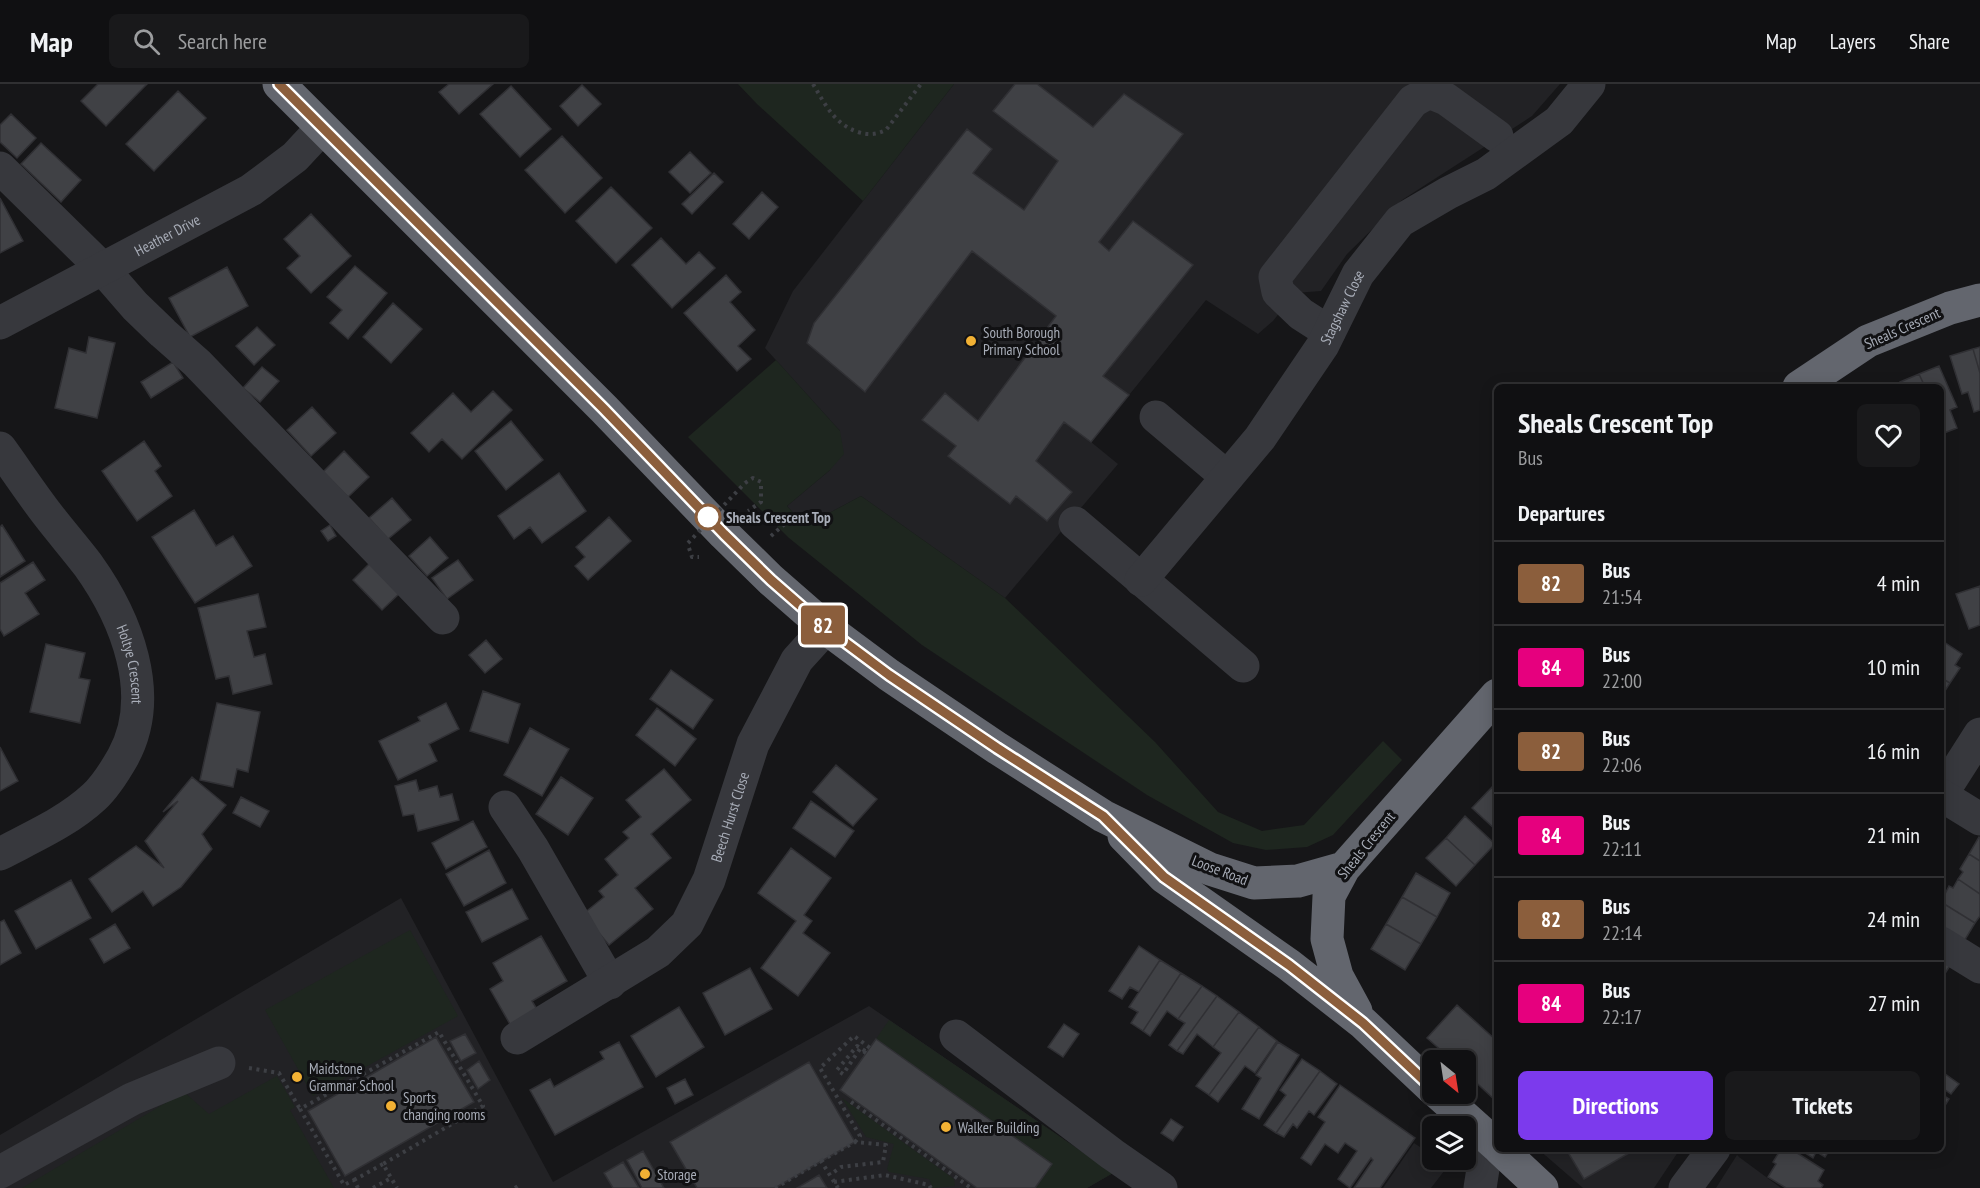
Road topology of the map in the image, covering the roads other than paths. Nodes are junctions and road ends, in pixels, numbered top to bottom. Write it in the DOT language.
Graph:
graph roads {
  1 [pos="279,84"];
  2 [pos="1589,84"];
  3 [pos="322,128"];
  4 [pos="1497,136"];
  5 [pos="0,168"];
  6 [pos="102,268"];
  7 [pos="1980,300"];
  8 [pos="0,323"];
  9 [pos="1329,332"];
  10 [pos="1803,384"];
  11 [pos="1156,417"];
  12 [pos="0,448"];
  13 [pos="1227,477"];
  14 [pos="1075,523"];
  15 [pos="1141,580"];
  16 [pos="443,618"];
  17 [pos="826,628"];
  18 [pos="1243,666"];
  19 [pos="1494,698"];
  20 [pos="1980,734"];
  21 [pos="1944,786"];
  22 [pos="1944,791"];
  23 [pos="506,807"];
  24 [pos="1103,816"];
  25 [pos="1980,819"];
  26 [pos="0,854"];
  27 [pos="1344,868"];
  28 [pos="1944,945"];
  29 [pos="1980,967"];
  30 [pos="610,983"];
  31 [pos="1363,1023"];
  32 [pos="956,1036"];
  33 [pos="517,1038"];
  34 [pos="219,1064"];
  35 [pos="1422,1079"];
  36 [pos="1450,1104"];
  37 [pos="1494,1143"];
  38 [pos="1494,1147"];
  39 [pos="1504,1152"];
  40 [pos="1712,1152"];
  41 [pos="0,1172"];
  42 [pos="1161,1188"];
  43 [pos="1480,1188"];
  44 [pos="1542,1188"];
  45 [pos="1685,1188"];
  1 -- 3 [label="highway, Loose Road"];
  2 -- 9 [label="street, Stagshaw Close"];
  3 -- 6 [label="street, Heather Drive"];
  3 -- 17 [label="highway, Loose Road"];
  4 -- 9 [label="street"];
  5 -- 6 [label="street"];
  6 -- 8 [label="street, Heather Drive"];
  6 -- 16 [label="street"];
  7 -- 10 [label="highway, Sheals Crescent"];
  9 -- 13 [label="street, Stagshaw Close"];
  11 -- 13 [label="street"];
  12 -- 26 [label="street, Holtye Crescent"];
  13 -- 15 [label="street, Stagshaw Close"];
  14 -- 15 [label="street"];
  15 -- 18 [label="street"];
  17 -- 24 [label="highway, Loose Road"];
  17 -- 30 [label="street, Beech Hurst Close"];
  19 -- 27 [label="highway, Sheals Crescent"];
  20 -- 21 [label="street"];
  22 -- 25 [label="street"];
  23 -- 30 [label="street"];
  24 -- 27 [label="highway, Loose Road"];
  24 -- 31 [label="highway, Loose Road"];
  27 -- 31 [label="highway, Sheals Crescent"];
  28 -- 29 [label="street"];
  30 -- 33 [label="street, Beech Hurst Close"];
  31 -- 35 [label="highway, Loose Road"];
  32 -- 42 [label="street"];
  34 -- 41 [label="street"];
  36 -- 37 [label="highway"];
  38 -- 43 [label="street"];
  39 -- 44 [label="highway"];
  40 -- 45 [label="street"];
}
